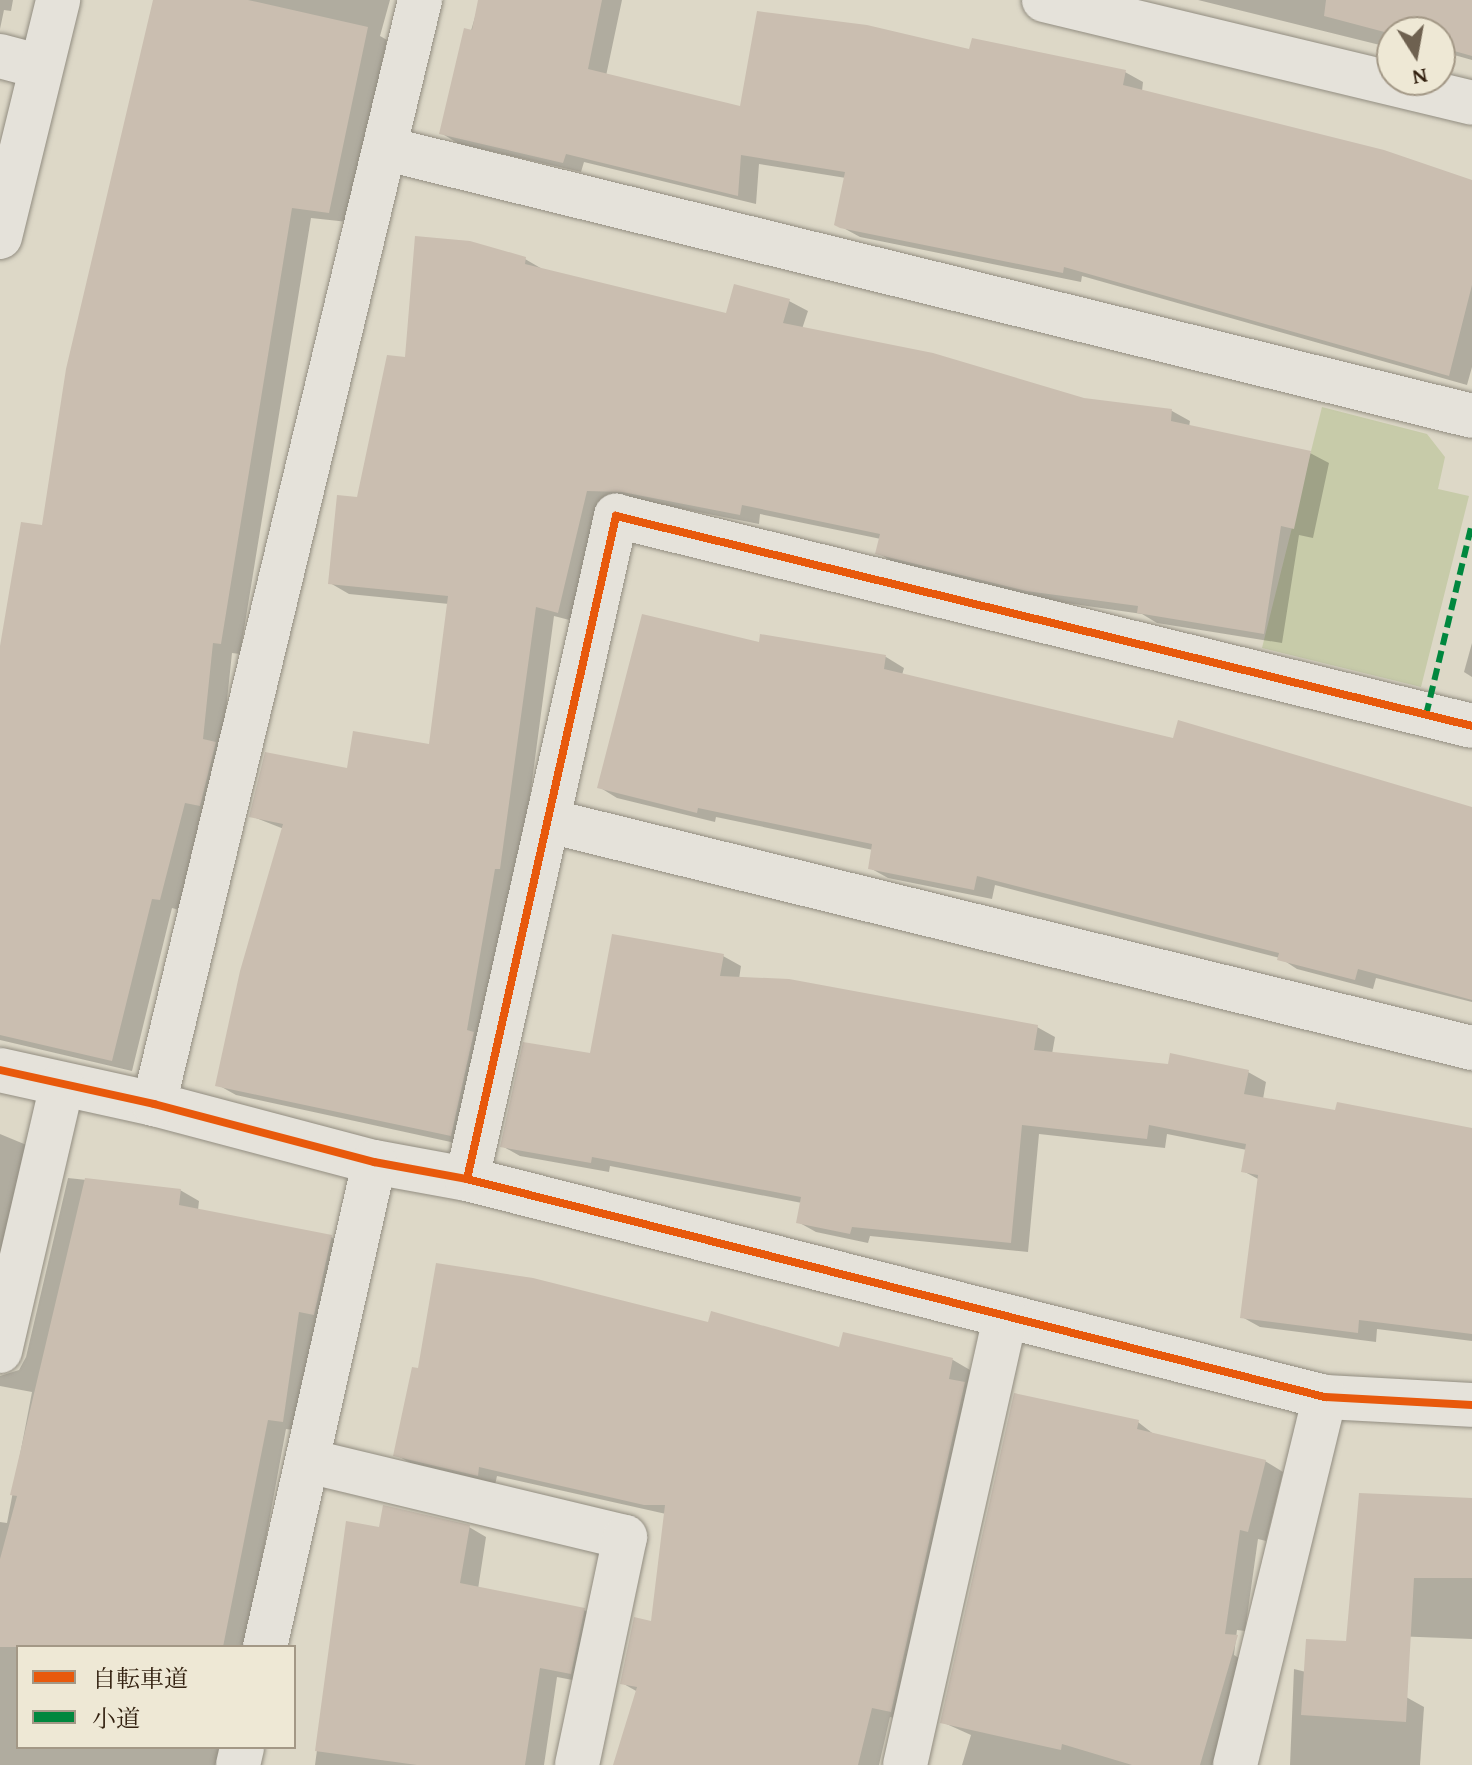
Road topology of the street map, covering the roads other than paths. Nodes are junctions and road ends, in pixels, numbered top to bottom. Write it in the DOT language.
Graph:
graph roads {
  1 [pos="58,0"];
  2 [pos="420,0"];
  3 [pos="1044,0"];
  4 [pos="20,62"];
  5 [pos="1472,103"];
  6 [pos="387,149"];
  7 [pos="0,237"];
  8 [pos="1472,416"];
  9 [pos="1472,726"];
  10 [pos="549,821"];
  11 [pos="1472,1048"];
  12 [pos="0,1070"];
  13 [pos="62,1085"];
  14 [pos="154,1104"];
  15 [pos="374,1162"];
  16 [pos="467,1179"];
  17 [pos="1005,1317"];
  18 [pos="0,1351"];
  19 [pos="1325,1397"];
  20 [pos="1472,1405"];
  21 [pos="308,1461"];
  22 [pos="265,1645"];
  23 [pos="577,1765"];
  24 [pos="905,1765"];
  25 [pos="1235,1765"];
  1 -- 4 [label="street"];
  2 -- 6 [label="street"];
  3 -- 5 [label="street"];
  4 -- 7 [label="street"];
  6 -- 8 [label="street"];
  6 -- 14 [label="street"];
  9 -- 10 [label="street"];
  10 -- 11 [label="street"];
  10 -- 16 [label="street"];
  12 -- 13 [label="street"];
  13 -- 14 [label="street"];
  13 -- 18 [label="street"];
  14 -- 15 [label="street"];
  15 -- 16 [label="street"];
  15 -- 21 [label="street"];
  16 -- 17 [label="street"];
  17 -- 19 [label="street"];
  17 -- 24 [label="street"];
  19 -- 20 [label="street"];
  19 -- 25 [label="street"];
  21 -- 22 [label="street"];
  21 -- 23 [label="street"];
}
